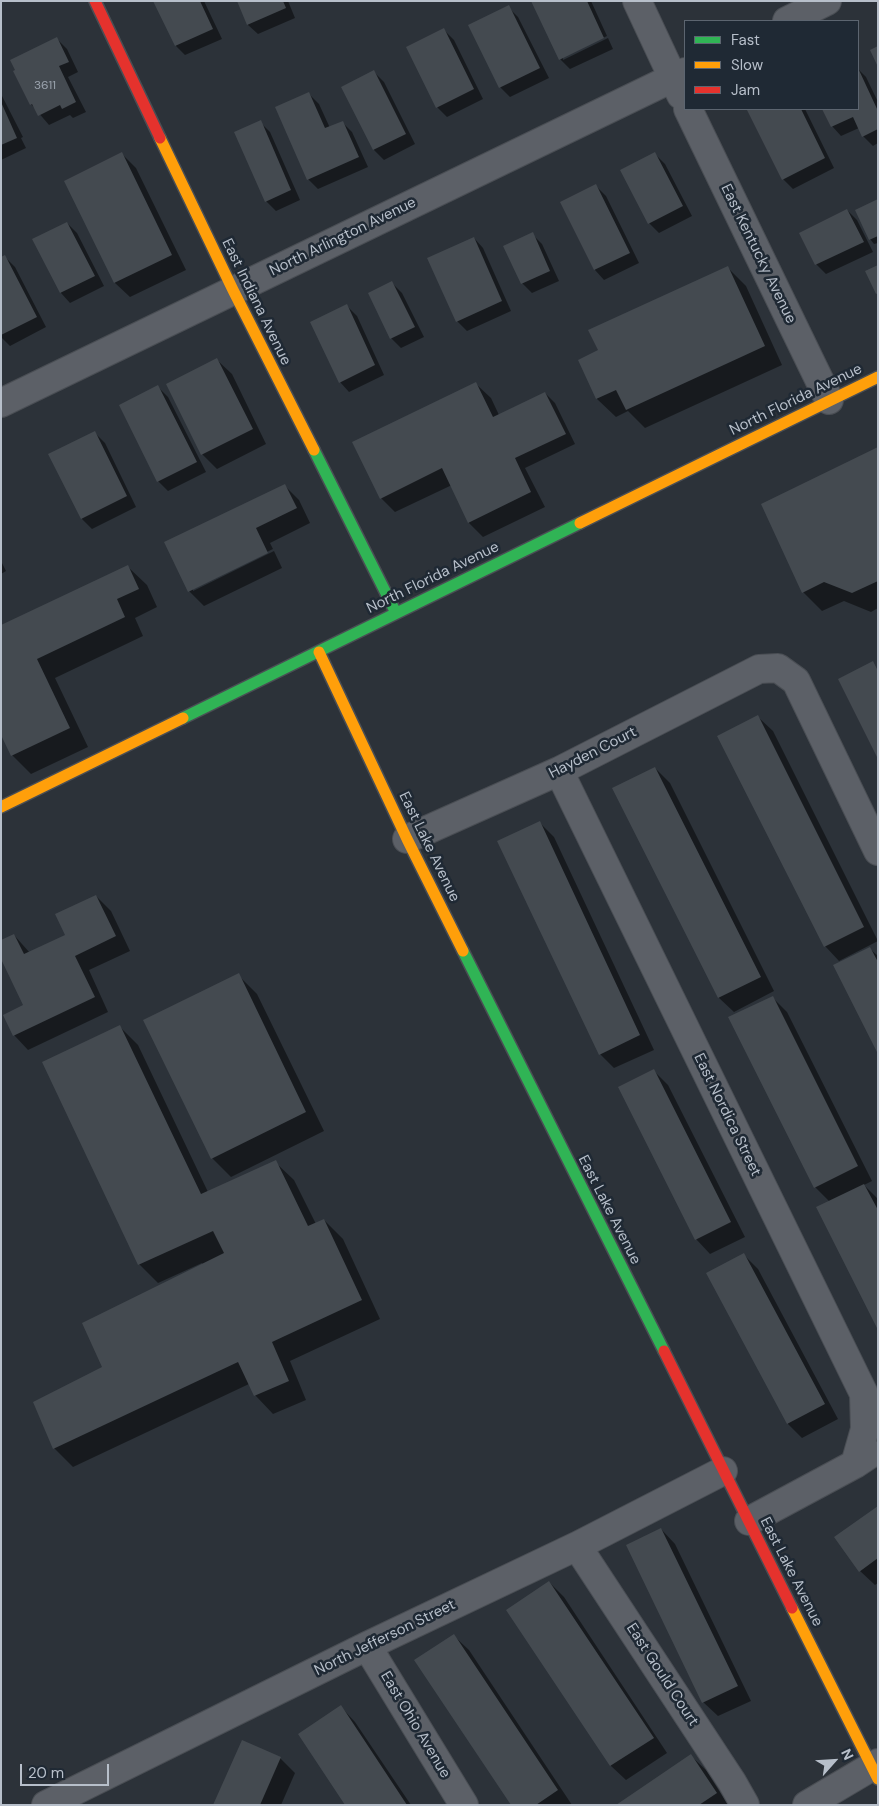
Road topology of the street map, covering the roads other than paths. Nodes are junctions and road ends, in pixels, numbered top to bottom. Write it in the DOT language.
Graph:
graph roads {
  1 [pos="95,1"];
  2 [pos="637,1"];
  3 [pos="827,1"];
  4 [pos="789,20"];
  5 [pos="679,75"];
  6 [pos="684,98"];
  7 [pos="688,110"];
  8 [pos="233,290"];
  9 [pos="878,377"];
  10 [pos="829,400"];
  11 [pos="1,403"];
  12 [pos="396,613"];
  13 [pos="319,652"];
  14 [pos="559,771"];
  15 [pos="1,807"];
  16 [pos="407,839"];
  17 [pos="878,851"];
  18 [pos="878,1449"];
  19 [pos="855,1464"];
  20 [pos="723,1471"];
  21 [pos="749,1521"];
  22 [pos="577,1546"];
  23 [pos="367,1646"];
  24 [pos="876,1769"];
  25 [pos="46,1805"];
  26 [pos="464,1805"];
  27 [pos="745,1805"];
  28 [pos="807,1805"];
  1 -- 8 [label="street, East Indiana Avenue"];
  2 -- 5 [label="street"];
  3 -- 4 [label="street"];
  5 -- 6 [label="street"];
  5 -- 8 [label="street, North Arlington Avenue"];
  7 -- 10 [label="street, East Kentucky Avenue"];
  8 -- 11 [label="street, North Arlington Avenue"];
  8 -- 12 [label="street, East Indiana Avenue"];
  9 -- 10 [label="street, North Florida Avenue"];
  10 -- 12 [label="street, North Florida Avenue"];
  12 -- 13 [label="street, North Florida Avenue"];
  13 -- 15 [label="street, North Florida Avenue"];
  13 -- 16 [label="street, East Lake Avenue"];
  14 -- 16 [label="street, Hayden Court"];
  14 -- 17 [label="street, Hayden Court"];
  14 -- 19 [label="street, East Nordica Street"];
  16 -- 20 [label="street, East Lake Avenue"];
  18 -- 19 [label="street"];
  19 -- 21 [label="street"];
  20 -- 21 [label="street, East Lake Avenue"];
  20 -- 22 [label="street, North Jefferson Street"];
  21 -- 24 [label="street, East Lake Avenue"];
  22 -- 23 [label="street, North Jefferson Street"];
  22 -- 27 [label="street, East Gould Court"];
  23 -- 25 [label="street, North Jefferson Street"];
  23 -- 26 [label="street, East Ohio Avenue"];
  24 -- 28 [label="street"];
}
